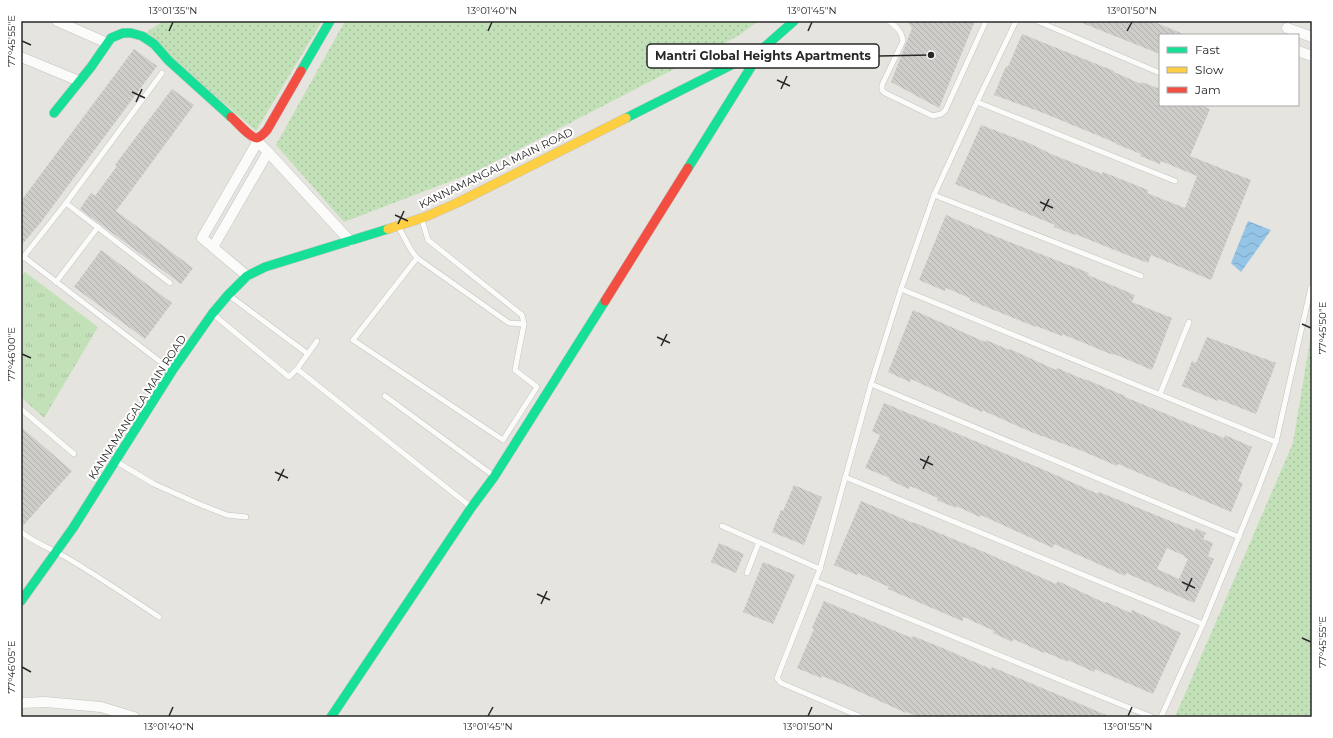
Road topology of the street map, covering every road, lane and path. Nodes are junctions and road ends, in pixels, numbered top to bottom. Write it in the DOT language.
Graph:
graph roads {
  1 [pos="57,21"];
  2 [pos="330,21"];
  3 [pos="794,21"];
  4 [pos="889,21"];
  5 [pos="986,21"];
  6 [pos="1016,21"];
  7 [pos="1037,21"];
  8 [pos="1288,28"];
  9 [pos="1312,37"];
  10 [pos="107,43"];
  11 [pos="761,50"];
  12 [pos="1299,51"];
  13 [pos="1312,56"];
  14 [pos="21,57"];
  15 [pos="1159,72"];
  16 [pos="162,73"];
  17 [pos="79,81"];
  18 [pos="977,102"];
  19 [pos="54,113"];
  20 [pos="255,139"];
  21 [pos="268,152"];
  22 [pos="1175,181"];
  23 [pos="934,195"];
  24 [pos="66,203"];
  25 [pos="422,218"];
  26 [pos="398,226"];
  27 [pos="98,227"];
  28 [pos="350,241"];
  29 [pos="213,247"];
  30 [pos="417,258"];
  31 [pos="23,259"];
  32 [pos="247,276"];
  33 [pos="1141,276"];
  34 [pos="56,282"];
  35 [pos="170,283"];
  36 [pos="1311,287"];
  37 [pos="901,288"];
  38 [pos="228,295"];
  39 [pos="212,314"];
  40 [pos="1189,322"];
  41 [pos="524,324"];
  42 [pos="317,341"];
  43 [pos="308,354"];
  44 [pos="297,369"];
  45 [pos="172,371"];
  46 [pos="871,384"];
  47 [pos="1160,394"];
  48 [pos="385,396"];
  49 [pos="21,409"];
  50 [pos="1276,442"];
  51 [pos="74,454"];
  52 [pos="116,461"];
  53 [pos="494,477"];
  54 [pos="845,477"];
  55 [pos="471,508"];
  56 [pos="246,517"];
  57 [pos="722,526"];
  58 [pos="21,532"];
  59 [pos="1239,537"];
  60 [pos="759,542"];
  61 [pos="56,552"];
  62 [pos="820,569"];
  63 [pos="747,573"];
  64 [pos="816,581"];
  65 [pos="21,601"];
  66 [pos="159,618"];
  67 [pos="1203,624"];
  68 [pos="21,703"];
  69 [pos="134,717"];
  70 [pos="331,717"];
  71 [pos="861,717"];
  72 [pos="1152,717"];
  73 [pos="1161,717"];
  1 -- 10 [label="street"];
  2 -- 20 [label="street"];
  3 -- 11 [label="street, KANNAMANGALA MAIN ROAD"];
  4 -- 5 [label="lane"];
  6 -- 18 [label="lane"];
  7 -- 15 [label="lane"];
  8 -- 9 [label="street"];
  10 -- 17 [label="street"];
  10 -- 20 [label="street"];
  11 -- 25 [label="street, KANNAMANGALA MAIN ROAD"];
  11 -- 53 [label="street"];
  12 -- 13 [label="street"];
  14 -- 17 [label="street"];
  16 -- 24 [label="lane"];
  17 -- 19 [label="street"];
  18 -- 22 [label="lane"];
  18 -- 23 [label="lane"];
  20 -- 21 [label="street"];
  20 -- 29 [label="street"];
  21 -- 28 [label="street"];
  21 -- 29 [label="street"];
  23 -- 33 [label="lane"];
  23 -- 37 [label="lane"];
  24 -- 27 [label="lane"];
  24 -- 31 [label="lane"];
  25 -- 26 [label="street, KANNAMANGALA MAIN ROAD"];
  25 -- 41 [label="lane"];
  26 -- 28 [label="street, KANNAMANGALA MAIN ROAD"];
  26 -- 30 [label="lane"];
  27 -- 34 [label="lane"];
  27 -- 35 [label="lane"];
  28 -- 32 [label="street, KANNAMANGALA MAIN ROAD"];
  29 -- 32 [label="street"];
  30 -- 41 [label="lane"];
  30 -- 41 [label="lane"];
  31 -- 34 [label="lane"];
  32 -- 38 [label="street, KANNAMANGALA MAIN ROAD"];
  34 -- 45 [label="lane"];
  36 -- 50 [label="lane"];
  37 -- 46 [label="lane"];
  37 -- 47 [label="lane"];
  38 -- 39 [label="street, KANNAMANGALA MAIN ROAD"];
  38 -- 43 [label="lane"];
  39 -- 44 [label="lane"];
  39 -- 45 [label="street, KANNAMANGALA MAIN ROAD"];
  40 -- 47 [label="lane"];
  42 -- 43 [label="lane"];
  43 -- 44 [label="lane"];
  44 -- 55 [label="lane"];
  45 -- 52 [label="street, KANNAMANGALA MAIN ROAD"];
  46 -- 54 [label="lane"];
  46 -- 59 [label="lane"];
  47 -- 50 [label="lane"];
  48 -- 53 [label="lane"];
  49 -- 51 [label="lane"];
  50 -- 59 [label="lane"];
  52 -- 56 [label="lane"];
  52 -- 61 [label="street, KANNAMANGALA MAIN ROAD"];
  53 -- 55 [label="street"];
  54 -- 62 [label="lane"];
  54 -- 67 [label="lane"];
  55 -- 70 [label="street"];
  57 -- 60 [label="lane"];
  58 -- 61 [label="lane"];
  59 -- 67 [label="lane"];
  60 -- 62 [label="lane"];
  60 -- 63 [label="lane"];
  61 -- 65 [label="street, KANNAMANGALA MAIN ROAD"];
  61 -- 66 [label="lane"];
  62 -- 64 [label="lane"];
  64 -- 71 [label="lane"];
  64 -- 72 [label="lane"];
  67 -- 73 [label="lane"];
  68 -- 69 [label="street"];
}
